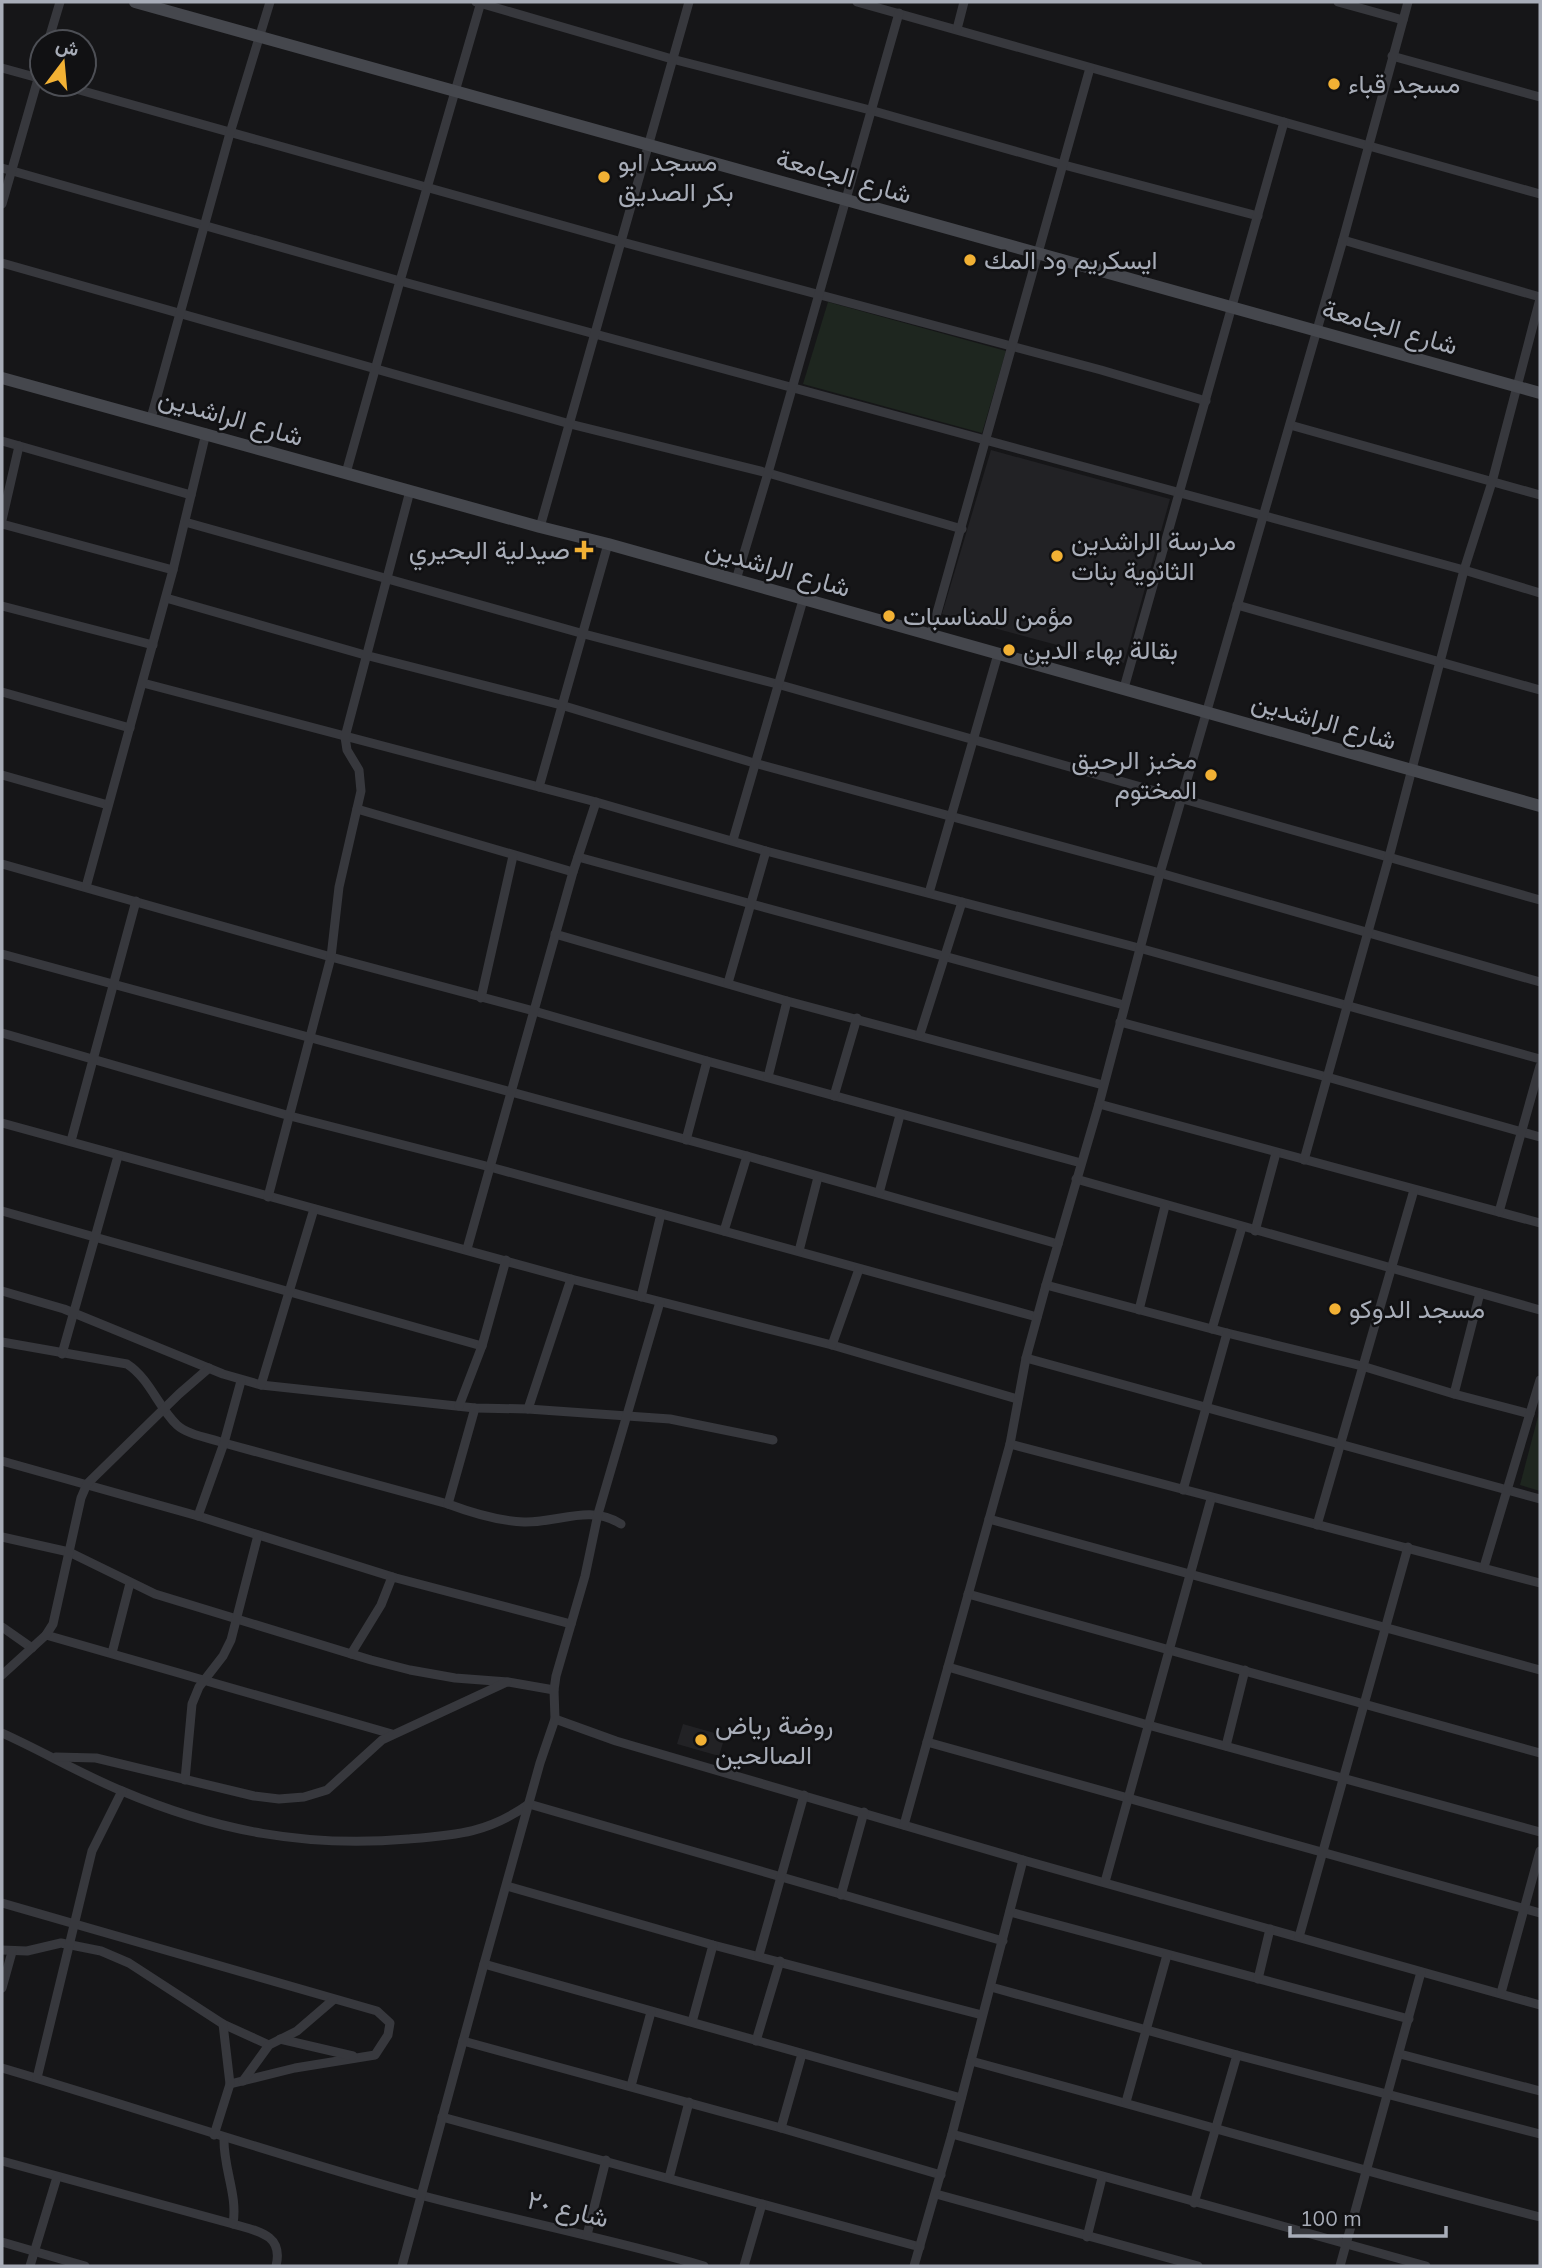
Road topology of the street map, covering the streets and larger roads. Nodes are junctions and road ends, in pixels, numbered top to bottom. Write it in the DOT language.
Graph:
graph roads {
  1 [pos="60,2"];
  2 [pos="135,2"];
  3 [pos="270,2"];
  4 [pos="479,2"];
  5 [pos="689,2"];
  6 [pos="858,2"];
  7 [pos="964,2"];
  8 [pos="1338,2"];
  9 [pos="1408,2"];
  10 [pos="899,13"];
  11 [pos="1403,20"];
  12 [pos="52,28"];
  13 [pos="957,29"];
  14 [pos="259,37"];
  15 [pos="1392,56"];
  16 [pos="672,59"];
  17 [pos="2,68"];
  18 [pos="1090,68"];
  19 [pos="28,76"];
  20 [pos="455,92"];
  21 [pos="98,95"];
  22 [pos="1540,97"];
  23 [pos="33,98"];
  24 [pos="870,110"];
  25 [pos="1284,122"];
  26 [pos="230,133"];
  27 [pos="648,145"];
  28 [pos="1367,146"];
  29 [pos="1064,165"];
  30 [pos="6,169"];
  31 [pos="428,188"];
  32 [pos="1540,194"];
  33 [pos="845,200"];
  34 [pos="2,204"];
  35 [pos="1258,216"];
  36 [pos="204,225"];
  37 [pos="1343,240"];
  38 [pos="622,242"];
  39 [pos="1039,255"];
  40 [pos="2,263"];
  41 [pos="400,281"];
  42 [pos="818,294"];
  43 [pos="1540,298"];
  44 [pos="1233,307"];
  45 [pos="180,314"];
  46 [pos="1317,330"];
  47 [pos="596,333"];
  48 [pos="1013,347"];
  49 [pos="375,370"];
  50 [pos="2,378"];
  51 [pos="793,387"];
  52 [pos="1517,387"];
  53 [pos="1540,393"];
  54 [pos="1206,401"];
  55 [pos="152,418"];
  56 [pos="570,424"];
  57 [pos="1290,425"];
  58 [pos="206,433"];
  59 [pos="987,440"];
  60 [pos="2,441"];
  61 [pos="19,446"];
  62 [pos="346,473"];
  63 [pos="768,473"];
  64 [pos="1492,482"];
  65 [pos="410,491"];
  66 [pos="1180,492"];
  67 [pos="191,495"];
  68 [pos="1540,495"];
  69 [pos="1262,516"];
  70 [pos="2,522"];
  71 [pos="185,522"];
  72 [pos="540,527"];
  73 [pos="962,529"];
  74 [pos="608,544"];
  75 [pos="173,570"];
  76 [pos="1464,570"];
  77 [pos="386,579"];
  78 [pos="736,580"];
  79 [pos="1540,593"];
  80 [pos="166,598"];
  81 [pos="803,600"];
  82 [pos="2,606"];
  83 [pos="1237,606"];
  84 [pos="584,634"];
  85 [pos="931,635"];
  86 [pos="153,645"];
  87 [pos="998,654"];
  88 [pos="365,655"];
  89 [pos="1439,663"];
  90 [pos="143,683"];
  91 [pos="777,684"];
  92 [pos="1124,688"];
  93 [pos="1540,690"];
  94 [pos="2,692"];
  95 [pos="561,705"];
  96 [pos="1208,712"];
  97 [pos="130,728"];
  98 [pos="345,737"];
  99 [pos="972,738"];
  100 [pos="754,763"];
  101 [pos="1413,770"];
  102 [pos="2,775"];
  103 [pos="539,787"];
  104 [pos="1183,797"];
  105 [pos="596,802"];
  106 [pos="108,805"];
  107 [pos="1540,806"];
  108 [pos="358,809"];
  109 [pos="951,816"];
  110 [pos="733,840"];
  111 [pos="766,851"];
  112 [pos="513,856"];
  113 [pos="578,857"];
  114 [pos="1389,857"];
  115 [pos="2,864"];
  116 [pos="573,872"];
  117 [pos="1160,873"];
  118 [pos="86,887"];
  119 [pos="929,893"];
  120 [pos="1540,900"];
  121 [pos="136,901"];
  122 [pos="962,902"];
  123 [pos="750,904"];
  124 [pos="1367,933"];
  125 [pos="555,934"];
  126 [pos="1139,948"];
  127 [pos="2,954"];
  128 [pos="945,956"];
  129 [pos="331,957"];
  130 [pos="1540,982"];
  131 [pos="728,983"];
  132 [pos="113,985"];
  133 [pos="481,998"];
  134 [pos="787,1001"];
  135 [pos="1125,1005"];
  136 [pos="1349,1005"];
  137 [pos="534,1011"];
  138 [pos="857,1018"];
  139 [pos="1120,1022"];
  140 [pos="2,1033"];
  141 [pos="920,1034"];
  142 [pos="311,1040"];
  143 [pos="94,1059"];
  144 [pos="1540,1059"];
  145 [pos="707,1061"];
  146 [pos="1540,1066"];
  147 [pos="768,1077"];
  148 [pos="1327,1077"];
  149 [pos="1104,1084"];
  150 [pos="512,1092"];
  151 [pos="834,1096"];
  152 [pos="1099,1104"];
  153 [pos="900,1115"];
  154 [pos="290,1116"];
  155 [pos="2,1123"];
  156 [pos="1523,1132"];
  157 [pos="1540,1137"];
  158 [pos="686,1140"];
  159 [pos="71,1141"];
  160 [pos="1276,1153"];
  161 [pos="118,1156"];
  162 [pos="747,1156"];
  163 [pos="1304,1160"];
  164 [pos="1081,1163"];
  165 [pos="489,1167"];
  166 [pos="818,1177"];
  167 [pos="1076,1179"];
  168 [pos="1414,1191"];
  169 [pos="879,1193"];
  170 [pos="268,1197"];
  171 [pos="1165,1206"];
  172 [pos="314,1209"];
  173 [pos="2,1212"];
  174 [pos="1499,1212"];
  175 [pos="661,1214"];
  176 [pos="1540,1223"];
  177 [pos="1242,1227"];
  178 [pos="723,1231"];
  179 [pos="1255,1231"];
  180 [pos="94,1238"];
  181 [pos="1058,1244"];
  182 [pos="467,1249"];
  183 [pos="799,1251"];
  184 [pos="506,1261"];
  185 [pos="1391,1267"];
  186 [pos="859,1269"];
  187 [pos="570,1279"];
  188 [pos="1046,1285"];
  189 [pos="2,1291"];
  190 [pos="288,1292"];
  191 [pos="1480,1293"];
  192 [pos="642,1297"];
  193 [pos="660,1302"];
  194 [pos="1139,1310"];
  195 [pos="1540,1310"];
  196 [pos="73,1312"];
  197 [pos="1037,1317"];
  198 [pos="1212,1329"];
  199 [pos="1227,1333"];
  200 [pos="2,1342"];
  201 [pos="832,1345"];
  202 [pos="482,1346"];
  203 [pos="62,1354"];
  204 [pos="1026,1358"];
  205 [pos="1362,1366"];
  206 [pos="209,1368"];
  207 [pos="1540,1380"];
  208 [pos="241,1381"];
  209 [pos="261,1385"];
  210 [pos="1454,1394"];
  211 [pos="1017,1399"];
  212 [pos="459,1406"];
  213 [pos="165,1408"];
  214 [pos="475,1408"];
  215 [pos="1206,1408"];
  216 [pos="528,1409"];
  217 [pos="1530,1414"];
  218 [pos="627,1415"];
  219 [pos="773,1440"];
  220 [pos="224,1443"];
  221 [pos="1340,1443"];
  222 [pos="1010,1444"];
  223 [pos="2,1461"];
  224 [pos="88,1484"];
  225 [pos="1506,1489"];
  226 [pos="1183,1490"];
  227 [pos="1211,1499"];
  228 [pos="1540,1499"];
  229 [pos="448,1504"];
  230 [pos="598,1514"];
  231 [pos="198,1516"];
  232 [pos="989,1519"];
  233 [pos="621,1524"];
  234 [pos="1317,1525"];
  235 [pos="258,1535"];
  236 [pos="2,1538"];
  237 [pos="1408,1548"];
  238 [pos="69,1552"];
  239 [pos="1484,1567"];
  240 [pos="1191,1575"];
  241 [pos="392,1577"];
  242 [pos="130,1583"];
  243 [pos="1540,1584"];
  244 [pos="968,1594"];
  245 [pos="237,1618"];
  246 [pos="571,1624"];
  247 [pos="2,1626"];
  248 [pos="1385,1629"];
  249 [pos="46,1635"];
  250 [pos="32,1648"];
  251 [pos="1170,1648"];
  252 [pos="112,1653"];
  253 [pos="351,1654"];
  254 [pos="948,1667"];
  255 [pos="1245,1670"];
  256 [pos="1540,1670"];
  257 [pos="2,1675"];
  258 [pos="204,1680"];
  259 [pos="508,1682"];
  260 [pos="554,1690"];
  261 [pos="1364,1704"];
  262 [pos="555,1719"];
  263 [pos="1148,1725"];
  264 [pos="2,1733"];
  265 [pos="392,1734"];
  266 [pos="927,1742"];
  267 [pos="1226,1746"];
  268 [pos="1540,1753"];
  269 [pos="54,1757"];
  270 [pos="1343,1778"];
  271 [pos="185,1780"];
  272 [pos="122,1791"];
  273 [pos="804,1795"];
  274 [pos="1128,1800"];
  275 [pos="529,1804"];
  276 [pos="864,1812"];
  277 [pos="904,1825"];
  278 [pos="1540,1832"];
  279 [pos="1540,1851"];
  280 [pos="1322,1854"];
  281 [pos="1023,1860"];
  282 [pos="780,1878"];
  283 [pos="1105,1882"];
  284 [pos="506,1886"];
  285 [pos="841,1895"];
  286 [pos="2,1903"];
  287 [pos="1524,1909"];
  288 [pos="1010,1912"];
  289 [pos="1540,1913"];
  290 [pos="74,1925"];
  291 [pos="1270,1929"];
  292 [pos="1299,1937"];
  293 [pos="1003,1941"];
  294 [pos="69,1944"];
  295 [pos="713,1945"];
  296 [pos="7,1951"];
  297 [pos="759,1955"];
  298 [pos="1167,1955"];
  299 [pos="780,1961"];
  300 [pos="484,1964"];
  301 [pos="1421,1972"];
  302 [pos="1258,1979"];
  303 [pos="991,1987"];
  304 [pos="2,1988"];
  305 [pos="1501,1993"];
  306 [pos="332,2000"];
  307 [pos="1540,2004"];
  308 [pos="651,2012"];
  309 [pos="982,2015"];
  310 [pos="1409,2019"];
  311 [pos="692,2022"];
  312 [pos="223,2024"];
  313 [pos="1146,2029"];
  314 [pos="280,2039"];
  315 [pos="463,2041"];
  316 [pos="756,2041"];
  317 [pos="269,2045"];
  318 [pos="802,2054"];
  319 [pos="1400,2054"];
  320 [pos="1237,2055"];
  321 [pos="359,2058"];
  322 [pos="971,2061"];
  323 [pos="2,2068"];
  324 [pos="37,2078"];
  325 [pos="243,2081"];
  326 [pos="230,2084"];
  327 [pos="631,2086"];
  328 [pos="1540,2091"];
  329 [pos="1389,2094"];
  330 [pos="961,2098"];
  331 [pos="689,2102"];
  332 [pos="1126,2102"];
  333 [pos="442,2117"];
  334 [pos="781,2128"];
  335 [pos="1216,2128"];
  336 [pos="952,2134"];
  337 [pos="1540,2134"];
  338 [pos="214,2135"];
  339 [pos="224,2138"];
  340 [pos="606,2160"];
  341 [pos="2,2161"];
  342 [pos="1366,2172"];
  343 [pos="941,2175"];
  344 [pos="57,2177"];
  345 [pos="669,2178"];
  346 [pos="1102,2178"];
  347 [pos="936,2194"];
  348 [pos="422,2195"];
  349 [pos="762,2203"];
  350 [pos="1194,2203"];
  351 [pos="1540,2217"];
  352 [pos="233,2224"];
  353 [pos="587,2235"];
  354 [pos="1087,2237"];
  355 [pos="2,2242"];
  356 [pos="1346,2245"];
  357 [pos="920,2247"];
  358 [pos="34,2252"];
  359 [pos="1158,2261"];
  360 [pos="669,2262"];
  361 [pos="30,2266"];
  362 [pos="85,2266"];
  363 [pos="276,2266"];
  364 [pos="402,2266"];
  365 [pos="704,2266"];
  366 [pos="744,2266"];
  367 [pos="914,2266"];
  368 [pos="1198,2266"];
  369 [pos="1340,2266"];
  370 [pos="1426,2266"];
  1 -- 12 [label="street"];
  2 -- 14 [label="street, شارع الجامعة"];
  3 -- 14 [label="street"];
  4 -- 16 [label="street"];
  4 -- 20 [label="street"];
  5 -- 16 [label="street"];
  6 -- 10 [label="street"];
  7 -- 13 [label="street"];
  8 -- 11 [label="street"];
  9 -- 11 [label="street"];
  10 -- 13 [label="street"];
  10 -- 24 [label="street"];
  11 -- 15 [label="street"];
  13 -- 18 [label="street"];
  14 -- 20 [label="street, شارع الجامعة"];
  14 -- 26 [label="street"];
  15 -- 22 [label="street"];
  15 -- 28 [label="street"];
  16 -- 24 [label="street"];
  16 -- 27 [label="street"];
  17 -- 19 [label="street"];
  18 -- 25 [label="street"];
  18 -- 29 [label="street"];
  20 -- 27 [label="street, شارع الجامعة"];
  20 -- 31 [label="street"];
  21 -- 26 [label="street"];
  23 -- 30 [label="street"];
  24 -- 29 [label="street"];
  24 -- 33 [label="street"];
  25 -- 28 [label="street"];
  25 -- 35 [label="street"];
  26 -- 31 [label="street"];
  26 -- 36 [label="street"];
  27 -- 33 [label="street, شارع الجامعة"];
  27 -- 38 [label="street"];
  28 -- 32 [label="street"];
  28 -- 37 [label="street"];
  29 -- 35 [label="street"];
  29 -- 39 [label="street"];
  30 -- 34 [label="street"];
  30 -- 36 [label="street"];
  31 -- 38 [label="street"];
  31 -- 41 [label="street"];
  33 -- 39 [label="street, شارع الجامعة"];
  33 -- 42 [label="street"];
  35 -- 44 [label="street"];
  36 -- 41 [label="street"];
  36 -- 45 [label="street"];
  37 -- 43 [label="street"];
  37 -- 46 [label="street"];
  38 -- 42 [label="street"];
  38 -- 47 [label="street"];
  39 -- 44 [label="street, شارع الجامعة"];
  39 -- 48 [label="street"];
  40 -- 45 [label="street"];
  41 -- 47 [label="street"];
  41 -- 49 [label="street"];
  42 -- 48 [label="street"];
  42 -- 51 [label="street"];
  43 -- 52 [label="street"];
  44 -- 46 [label="street, شارع الجامعة"];
  44 -- 54 [label="street"];
  45 -- 49 [label="street"];
  45 -- 55 [label="street"];
  46 -- 52 [label="street, شارع الجامعة"];
  46 -- 57 [label="street"];
  47 -- 51 [label="street"];
  47 -- 56 [label="street"];
  48 -- 54 [label="street"];
  48 -- 59 [label="street"];
  49 -- 56 [label="street"];
  49 -- 62 [label="street"];
  50 -- 55 [label="street, شارع الراشدين"];
  51 -- 59 [label="street"];
  51 -- 63 [label="street"];
  52 -- 53 [label="street, شارع الجامعة"];
  52 -- 64 [label="street"];
  54 -- 66 [label="street"];
  55 -- 58 [label="street, شارع الراشدين"];
  56 -- 63 [label="street"];
  56 -- 72 [label="street"];
  57 -- 64 [label="street"];
  57 -- 69 [label="street"];
  58 -- 62 [label="street, شارع الراشدين"];
  58 -- 67 [label="street"];
  59 -- 66 [label="street"];
  59 -- 73 [label="street"];
  60 -- 61 [label="street"];
  61 -- 67 [label="street"];
  61 -- 70 [label="street"];
  62 -- 65 [label="street, شارع الراشدين"];
  63 -- 73 [label="street"];
  63 -- 78 [label="street"];
  64 -- 68 [label="street"];
  64 -- 76 [label="street"];
  65 -- 72 [label="street, شارع الراشدين"];
  65 -- 77 [label="street"];
  66 -- 69 [label="street"];
  66 -- 92 [label="street"];
  67 -- 71 [label="street"];
  69 -- 76 [label="street"];
  69 -- 83 [label="street"];
  70 -- 75 [label="street"];
  71 -- 75 [label="street"];
  71 -- 77 [label="street"];
  72 -- 74 [label="street, شارع الراشدين"];
  73 -- 85 [label="street"];
  74 -- 78 [label="street, شارع الراشدين"];
  74 -- 84 [label="street"];
  75 -- 80 [label="street"];
  76 -- 79 [label="street"];
  76 -- 89 [label="street"];
  77 -- 84 [label="street"];
  77 -- 88 [label="street"];
  78 -- 81 [label="street, شارع الراشدين"];
  80 -- 86 [label="street"];
  80 -- 88 [label="street"];
  81 -- 85 [label="street, شارع الراشدين"];
  81 -- 91 [label="street"];
  82 -- 86 [label="street"];
  83 -- 89 [label="street"];
  83 -- 96 [label="street"];
  84 -- 91 [label="street"];
  84 -- 95 [label="street"];
  85 -- 87 [label="street, شارع الراشدين"];
  86 -- 90 [label="street"];
  87 -- 92 [label="street, شارع الراشدين"];
  87 -- 99 [label="street"];
  88 -- 95 [label="street"];
  88 -- 98 [label="street"];
  89 -- 93 [label="street"];
  89 -- 101 [label="street"];
  90 -- 97 [label="street"];
  90 -- 98 [label="street"];
  91 -- 99 [label="street"];
  91 -- 100 [label="street"];
  92 -- 96 [label="street, شارع الراشدين"];
  94 -- 97 [label="street"];
  95 -- 100 [label="street"];
  95 -- 103 [label="street"];
  96 -- 101 [label="street, شارع الراشدين"];
  96 -- 104 [label="street"];
  97 -- 106 [label="street"];
  98 -- 103 [label="street"];
  98 -- 108 [label="street"];
  99 -- 104 [label="street"];
  99 -- 109 [label="street"];
  100 -- 109 [label="street"];
  100 -- 110 [label="street"];
  101 -- 107 [label="street, شارع الراشدين"];
  101 -- 114 [label="street"];
  102 -- 106 [label="street"];
  103 -- 105 [label="street"];
  104 -- 114 [label="street"];
  104 -- 117 [label="street"];
  105 -- 110 [label="street"];
  105 -- 113 [label="street"];
  106 -- 118 [label="street"];
  108 -- 112 [label="street"];
  108 -- 129 [label="street"];
  109 -- 117 [label="street"];
  109 -- 119 [label="street"];
  110 -- 111 [label="street"];
  111 -- 119 [label="street"];
  111 -- 123 [label="street"];
  112 -- 116 [label="street"];
  112 -- 133 [label="street"];
  113 -- 116 [label="street"];
  113 -- 123 [label="street"];
  114 -- 120 [label="street"];
  114 -- 124 [label="street"];
  115 -- 118 [label="street"];
  116 -- 125 [label="street"];
  117 -- 124 [label="street"];
  117 -- 126 [label="street"];
  118 -- 121 [label="street"];
  119 -- 122 [label="street"];
  121 -- 129 [label="street"];
  121 -- 132 [label="street"];
  122 -- 126 [label="street"];
  122 -- 128 [label="street"];
  123 -- 128 [label="street"];
  123 -- 131 [label="street"];
  124 -- 130 [label="street"];
  124 -- 136 [label="street"];
  125 -- 131 [label="street"];
  125 -- 137 [label="street"];
  126 -- 135 [label="street"];
  126 -- 136 [label="street"];
  127 -- 132 [label="street"];
  128 -- 135 [label="street"];
  128 -- 141 [label="street"];
  129 -- 133 [label="street"];
  129 -- 142 [label="street"];
  131 -- 134 [label="street"];
  132 -- 142 [label="street"];
  132 -- 143 [label="street"];
  133 -- 137 [label="street"];
  134 -- 138 [label="street"];
  134 -- 147 [label="street"];
  135 -- 139 [label="street"];
  136 -- 144 [label="street"];
  136 -- 148 [label="street"];
  137 -- 145 [label="street"];
  137 -- 150 [label="street"];
  138 -- 141 [label="street"];
  138 -- 151 [label="street"];
  139 -- 148 [label="street"];
  139 -- 149 [label="street"];
  140 -- 143 [label="street"];
  141 -- 149 [label="street"];
  142 -- 150 [label="street"];
  142 -- 154 [label="street"];
  143 -- 154 [label="street"];
  143 -- 159 [label="street"];
  145 -- 147 [label="street"];
  145 -- 158 [label="street"];
  146 -- 156 [label="street"];
  147 -- 151 [label="street"];
  148 -- 156 [label="street"];
  148 -- 163 [label="street"];
  149 -- 152 [label="street"];
  150 -- 158 [label="street"];
  150 -- 165 [label="street"];
  151 -- 153 [label="street"];
  152 -- 160 [label="street"];
  152 -- 164 [label="street"];
  153 -- 164 [label="street"];
  153 -- 169 [label="street"];
  154 -- 165 [label="street"];
  154 -- 170 [label="street"];
  155 -- 159 [label="street"];
  156 -- 157 [label="street"];
  156 -- 174 [label="street"];
  158 -- 162 [label="street"];
  159 -- 161 [label="street"];
  160 -- 163 [label="street"];
  160 -- 179 [label="street"];
  161 -- 170 [label="street"];
  161 -- 180 [label="street"];
  162 -- 166 [label="street"];
  162 -- 178 [label="street"];
  163 -- 168 [label="street"];
  164 -- 167 [label="street"];
  165 -- 175 [label="street"];
  165 -- 182 [label="street"];
  166 -- 169 [label="street"];
  166 -- 183 [label="street"];
  167 -- 171 [label="street"];
  167 -- 181 [label="street"];
  168 -- 174 [label="street"];
  168 -- 185 [label="street"];
  169 -- 181 [label="street"];
  170 -- 172 [label="street"];
  171 -- 177 [label="street"];
  171 -- 194 [label="street"];
  172 -- 182 [label="street"];
  172 -- 190 [label="street"];
  173 -- 180 [label="street"];
  174 -- 176 [label="street"];
  175 -- 178 [label="street"];
  175 -- 192 [label="street"];
  177 -- 179 [label="street"];
  177 -- 198 [label="street"];
  178 -- 183 [label="street"];
  179 -- 185 [label="street"];
  180 -- 190 [label="street"];
  180 -- 196 [label="street"];
  181 -- 188 [label="street"];
  182 -- 184 [label="street"];
  183 -- 186 [label="street"];
  184 -- 187 [label="street"];
  184 -- 202 [label="street"];
  185 -- 191 [label="street"];
  185 -- 205 [label="street"];
  186 -- 197 [label="street"];
  186 -- 201 [label="street"];
  187 -- 192 [label="street"];
  187 -- 216 [label="street"];
  188 -- 194 [label="street"];
  188 -- 197 [label="street"];
  189 -- 196 [label="street"];
  190 -- 202 [label="street"];
  190 -- 209 [label="street"];
  191 -- 195 [label="street"];
  191 -- 210 [label="street"];
  192 -- 193 [label="street"];
  193 -- 201 [label="street"];
  193 -- 218 [label="street"];
  194 -- 198 [label="street"];
  196 -- 203 [label="street"];
  196 -- 206 [label="street"];
  197 -- 204 [label="street"];
  198 -- 199 [label="street"];
  199 -- 205 [label="street"];
  199 -- 215 [label="street"];
  200 -- 203 [label="street"];
  201 -- 211 [label="street"];
  202 -- 212 [label="street"];
  203 -- 213 [label="street"];
  204 -- 211 [label="street"];
  204 -- 215 [label="street"];
  205 -- 210 [label="street"];
  205 -- 221 [label="street"];
  206 -- 208 [label="street"];
  206 -- 213 [label="street"];
  207 -- 217 [label="street"];
  208 -- 209 [label="street"];
  208 -- 220 [label="street"];
  209 -- 212 [label="street"];
  210 -- 217 [label="street"];
  211 -- 222 [label="street"];
  212 -- 214 [label="street"];
  213 -- 220 [label="street"];
  213 -- 224 [label="street"];
  214 -- 216 [label="street"];
  214 -- 229 [label="street"];
  215 -- 221 [label="street"];
  215 -- 226 [label="street"];
  216 -- 218 [label="street"];
  217 -- 225 [label="street"];
  218 -- 219 [label="street"];
  218 -- 230 [label="street"];
  220 -- 229 [label="street"];
  220 -- 231 [label="street"];
  221 -- 225 [label="street"];
  221 -- 234 [label="street"];
  222 -- 226 [label="street"];
  222 -- 232 [label="street"];
  223 -- 224 [label="street"];
  224 -- 231 [label="street"];
  224 -- 238 [label="street"];
  225 -- 228 [label="street"];
  225 -- 239 [label="street"];
  226 -- 227 [label="street"];
  227 -- 234 [label="street"];
  227 -- 240 [label="street"];
  229 -- 230 [label="street"];
  230 -- 233 [label="street"];
  230 -- 246 [label="street"];
  231 -- 235 [label="street"];
  232 -- 240 [label="street"];
  232 -- 244 [label="street"];
  234 -- 237 [label="street"];
  235 -- 241 [label="street"];
  235 -- 245 [label="street"];
  236 -- 238 [label="street"];
  237 -- 239 [label="street"];
  237 -- 248 [label="street"];
  238 -- 242 [label="street"];
  238 -- 249 [label="street"];
  239 -- 243 [label="street"];
  240 -- 248 [label="street"];
  240 -- 251 [label="street"];
  241 -- 246 [label="street"];
  241 -- 253 [label="street"];
  242 -- 245 [label="street"];
  242 -- 252 [label="street"];
  244 -- 251 [label="street"];
  244 -- 254 [label="street"];
  245 -- 253 [label="street"];
  245 -- 258 [label="street"];
  246 -- 260 [label="street"];
  247 -- 250 [label="street"];
  248 -- 256 [label="street"];
  248 -- 261 [label="street"];
  249 -- 250 [label="street"];
  249 -- 252 [label="street"];
  250 -- 257 [label="street"];
  251 -- 255 [label="street"];
  251 -- 263 [label="street"];
  252 -- 258 [label="street"];
  253 -- 259 [label="street"];
  254 -- 263 [label="street"];
  254 -- 266 [label="street"];
  255 -- 261 [label="street"];
  255 -- 267 [label="street"];
  258 -- 265 [label="street"];
  258 -- 271 [label="street"];
  259 -- 260 [label="street"];
  259 -- 265 [label="street"];
  260 -- 262 [label="street"];
  261 -- 268 [label="street"];
  261 -- 270 [label="street"];
  262 -- 273 [label="street"];
  262 -- 275 [label="street"];
  263 -- 267 [label="street"];
  263 -- 274 [label="street"];
  264 -- 269 [label="street"];
  265 -- 271 [label="street"];
  266 -- 274 [label="street"];
  266 -- 277 [label="street"];
  267 -- 270 [label="street"];
  269 -- 271 [label="street"];
  269 -- 272 [label="street"];
  270 -- 278 [label="street"];
  270 -- 280 [label="street"];
  272 -- 275 [label="street"];
  272 -- 290 [label="street"];
  273 -- 276 [label="street"];
  273 -- 282 [label="street"];
  274 -- 280 [label="street"];
  274 -- 283 [label="street"];
  275 -- 282 [label="street"];
  275 -- 284 [label="street"];
  276 -- 277 [label="street"];
  276 -- 285 [label="street"];
  277 -- 281 [label="street"];
  279 -- 287 [label="street"];
  280 -- 287 [label="street"];
  280 -- 292 [label="street"];
  281 -- 283 [label="street"];
  281 -- 288 [label="street"];
  282 -- 285 [label="street"];
  282 -- 297 [label="street"];
  283 -- 291 [label="street"];
  284 -- 295 [label="street"];
  284 -- 300 [label="street"];
  285 -- 293 [label="street"];
  286 -- 290 [label="street"];
  287 -- 289 [label="street"];
  287 -- 305 [label="street"];
  288 -- 293 [label="street"];
  288 -- 298 [label="street"];
  290 -- 294 [label="street"];
  290 -- 306 [label="street"];
  291 -- 292 [label="street"];
  291 -- 302 [label="street"];
  292 -- 301 [label="street"];
  293 -- 303 [label="street"];
  294 -- 296 [label="street"];
  294 -- 312 [label="street"];
  294 -- 324 [label="street"];
  295 -- 297 [label="street"];
  295 -- 311 [label="street"];
  296 -- 304 [label="street"];
  297 -- 299 [label="street"];
  298 -- 302 [label="street"];
  298 -- 313 [label="street"];
  299 -- 309 [label="street"];
  299 -- 316 [label="street"];
  300 -- 308 [label="street"];
  300 -- 315 [label="street"];
  301 -- 305 [label="street"];
  301 -- 310 [label="street"];
  302 -- 310 [label="street"];
  303 -- 309 [label="street"];
  303 -- 313 [label="street"];
  305 -- 307 [label="street"];
  306 -- 314 [label="street"];
  306 -- 321 [label="street"];
  308 -- 311 [label="street"];
  308 -- 327 [label="street"];
  309 -- 322 [label="street"];
  310 -- 319 [label="street"];
  311 -- 316 [label="street"];
  312 -- 317 [label="street"];
  312 -- 326 [label="street"];
  313 -- 320 [label="street"];
  313 -- 332 [label="street"];
  314 -- 317 [label="street"];
  314 -- 321 [label="street"];
  315 -- 327 [label="street"];
  315 -- 333 [label="street"];
  316 -- 318 [label="street"];
  317 -- 325 [label="street"];
  318 -- 330 [label="street"];
  318 -- 334 [label="street"];
  319 -- 328 [label="street"];
  319 -- 329 [label="street"];
  320 -- 329 [label="street"];
  320 -- 335 [label="street"];
  321 -- 325 [label="street"];
  322 -- 330 [label="street"];
  322 -- 332 [label="street"];
  323 -- 324 [label="street, شارع ٢٠"];
  324 -- 338 [label="street, شارع ٢٠"];
  325 -- 326 [label="street"];
  326 -- 338 [label="street"];
  327 -- 331 [label="street"];
  329 -- 337 [label="street"];
  329 -- 342 [label="street"];
  330 -- 336 [label="street"];
  331 -- 334 [label="street"];
  331 -- 345 [label="street"];
  332 -- 335 [label="street"];
  333 -- 340 [label="street"];
  333 -- 348 [label="street"];
  334 -- 343 [label="street"];
  335 -- 342 [label="street"];
  335 -- 350 [label="street"];
  336 -- 343 [label="street"];
  336 -- 346 [label="street"];
  338 -- 339 [label="street, شارع ٢٠"];
  339 -- 348 [label="street, شارع ٢٠"];
  339 -- 352 [label="street"];
  340 -- 345 [label="street"];
  340 -- 353 [label="street"];
  341 -- 344 [label="street"];
  342 -- 351 [label="street"];
  342 -- 356 [label="street"];
  343 -- 347 [label="street"];
  344 -- 352 [label="street"];
  344 -- 358 [label="street"];
  345 -- 349 [label="street"];
  346 -- 350 [label="street"];
  346 -- 354 [label="street"];
  347 -- 354 [label="street"];
  347 -- 357 [label="street"];
  348 -- 353 [label="street, شارع ٢٠"];
  348 -- 364 [label="street"];
  349 -- 357 [label="street"];
  349 -- 366 [label="street"];
  350 -- 356 [label="street"];
  352 -- 363 [label="street"];
  353 -- 360 [label="street, شارع ٢٠"];
  354 -- 359 [label="street"];
  355 -- 358 [label="street"];
  356 -- 369 [label="street"];
  356 -- 370 [label="street"];
  357 -- 367 [label="street"];
  358 -- 361 [label="street"];
  358 -- 362 [label="street"];
  359 -- 368 [label="street"];
  360 -- 365 [label="street, شارع ٢٠"];
}
